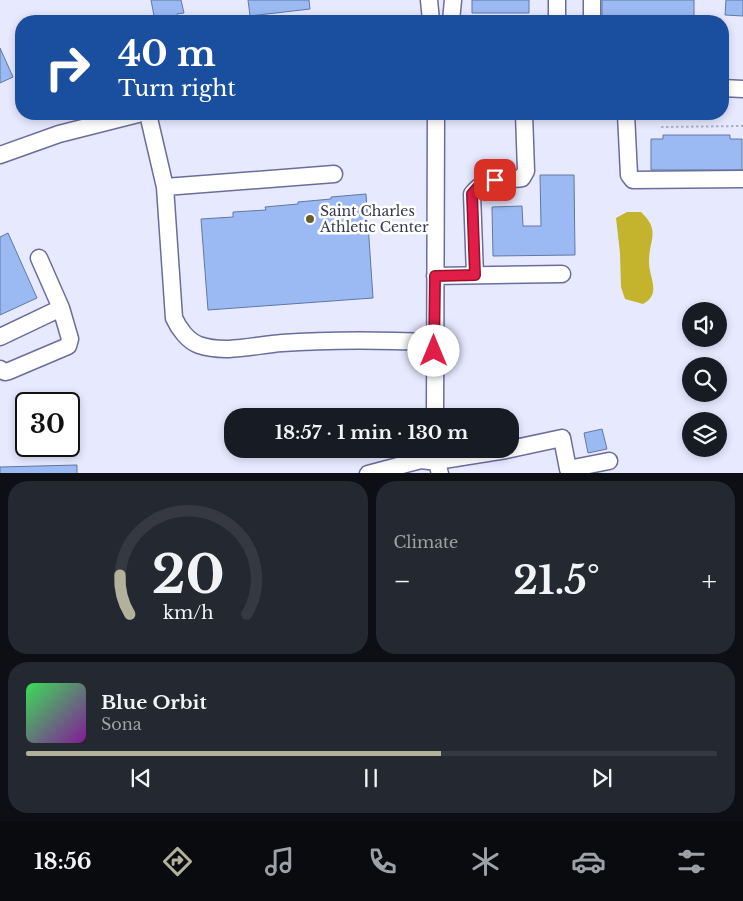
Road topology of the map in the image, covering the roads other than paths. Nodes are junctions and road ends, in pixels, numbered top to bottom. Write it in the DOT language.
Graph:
graph roads {
  1 [pos="429,0"];
  2 [pos="453,0"];
  3 [pos="557,0"];
  4 [pos="592,0"];
  5 [pos="430,15"];
  6 [pos="452,15"];
  7 [pos="557,15"];
  8 [pos="592,15"];
  9 [pos="729,88"];
  10 [pos="743,88"];
  11 [pos="114,120"];
  12 [pos="149,120"];
  13 [pos="436,120"];
  14 [pos="524,120"];
  15 [pos="626,120"];
  16 [pos="0,155"];
  17 [pos="334,174"];
  18 [pos="743,179"];
  19 [pos="165,187"];
  20 [pos="39,258"];
  21 [pos="562,274"];
  22 [pos="475,275"];
  23 [pos="435,276"];
  24 [pos="61,308"];
  25 [pos="0,337"];
  26 [pos="434,342"];
  27 [pos="0,368"];
  28 [pos="435,408"];
  29 [pos="438,461"];
  30 [pos="609,461"];
  31 [pos="412,468"];
  32 [pos="375,473"];
  1 -- 5 [label="street"];
  2 -- 6 [label="street"];
  3 -- 7 [label="street"];
  4 -- 8 [label="street"];
  9 -- 10 [label="street"];
  11 -- 16 [label="street"];
  12 -- 19 [label="street"];
  13 -- 23 [label="street"];
  14 -- 22 [label="street"];
  15 -- 18 [label="street"];
  17 -- 19 [label="street"];
  19 -- 26 [label="street"];
  20 -- 24 [label="street"];
  21 -- 22 [label="street"];
  22 -- 23 [label="street"];
  23 -- 26 [label="street"];
  24 -- 25 [label="street"];
  24 -- 27 [label="street"];
  26 -- 28 [label="street"];
  29 -- 30 [label="street"];
  29 -- 31 [label="street"];
  31 -- 32 [label="street"];
}
